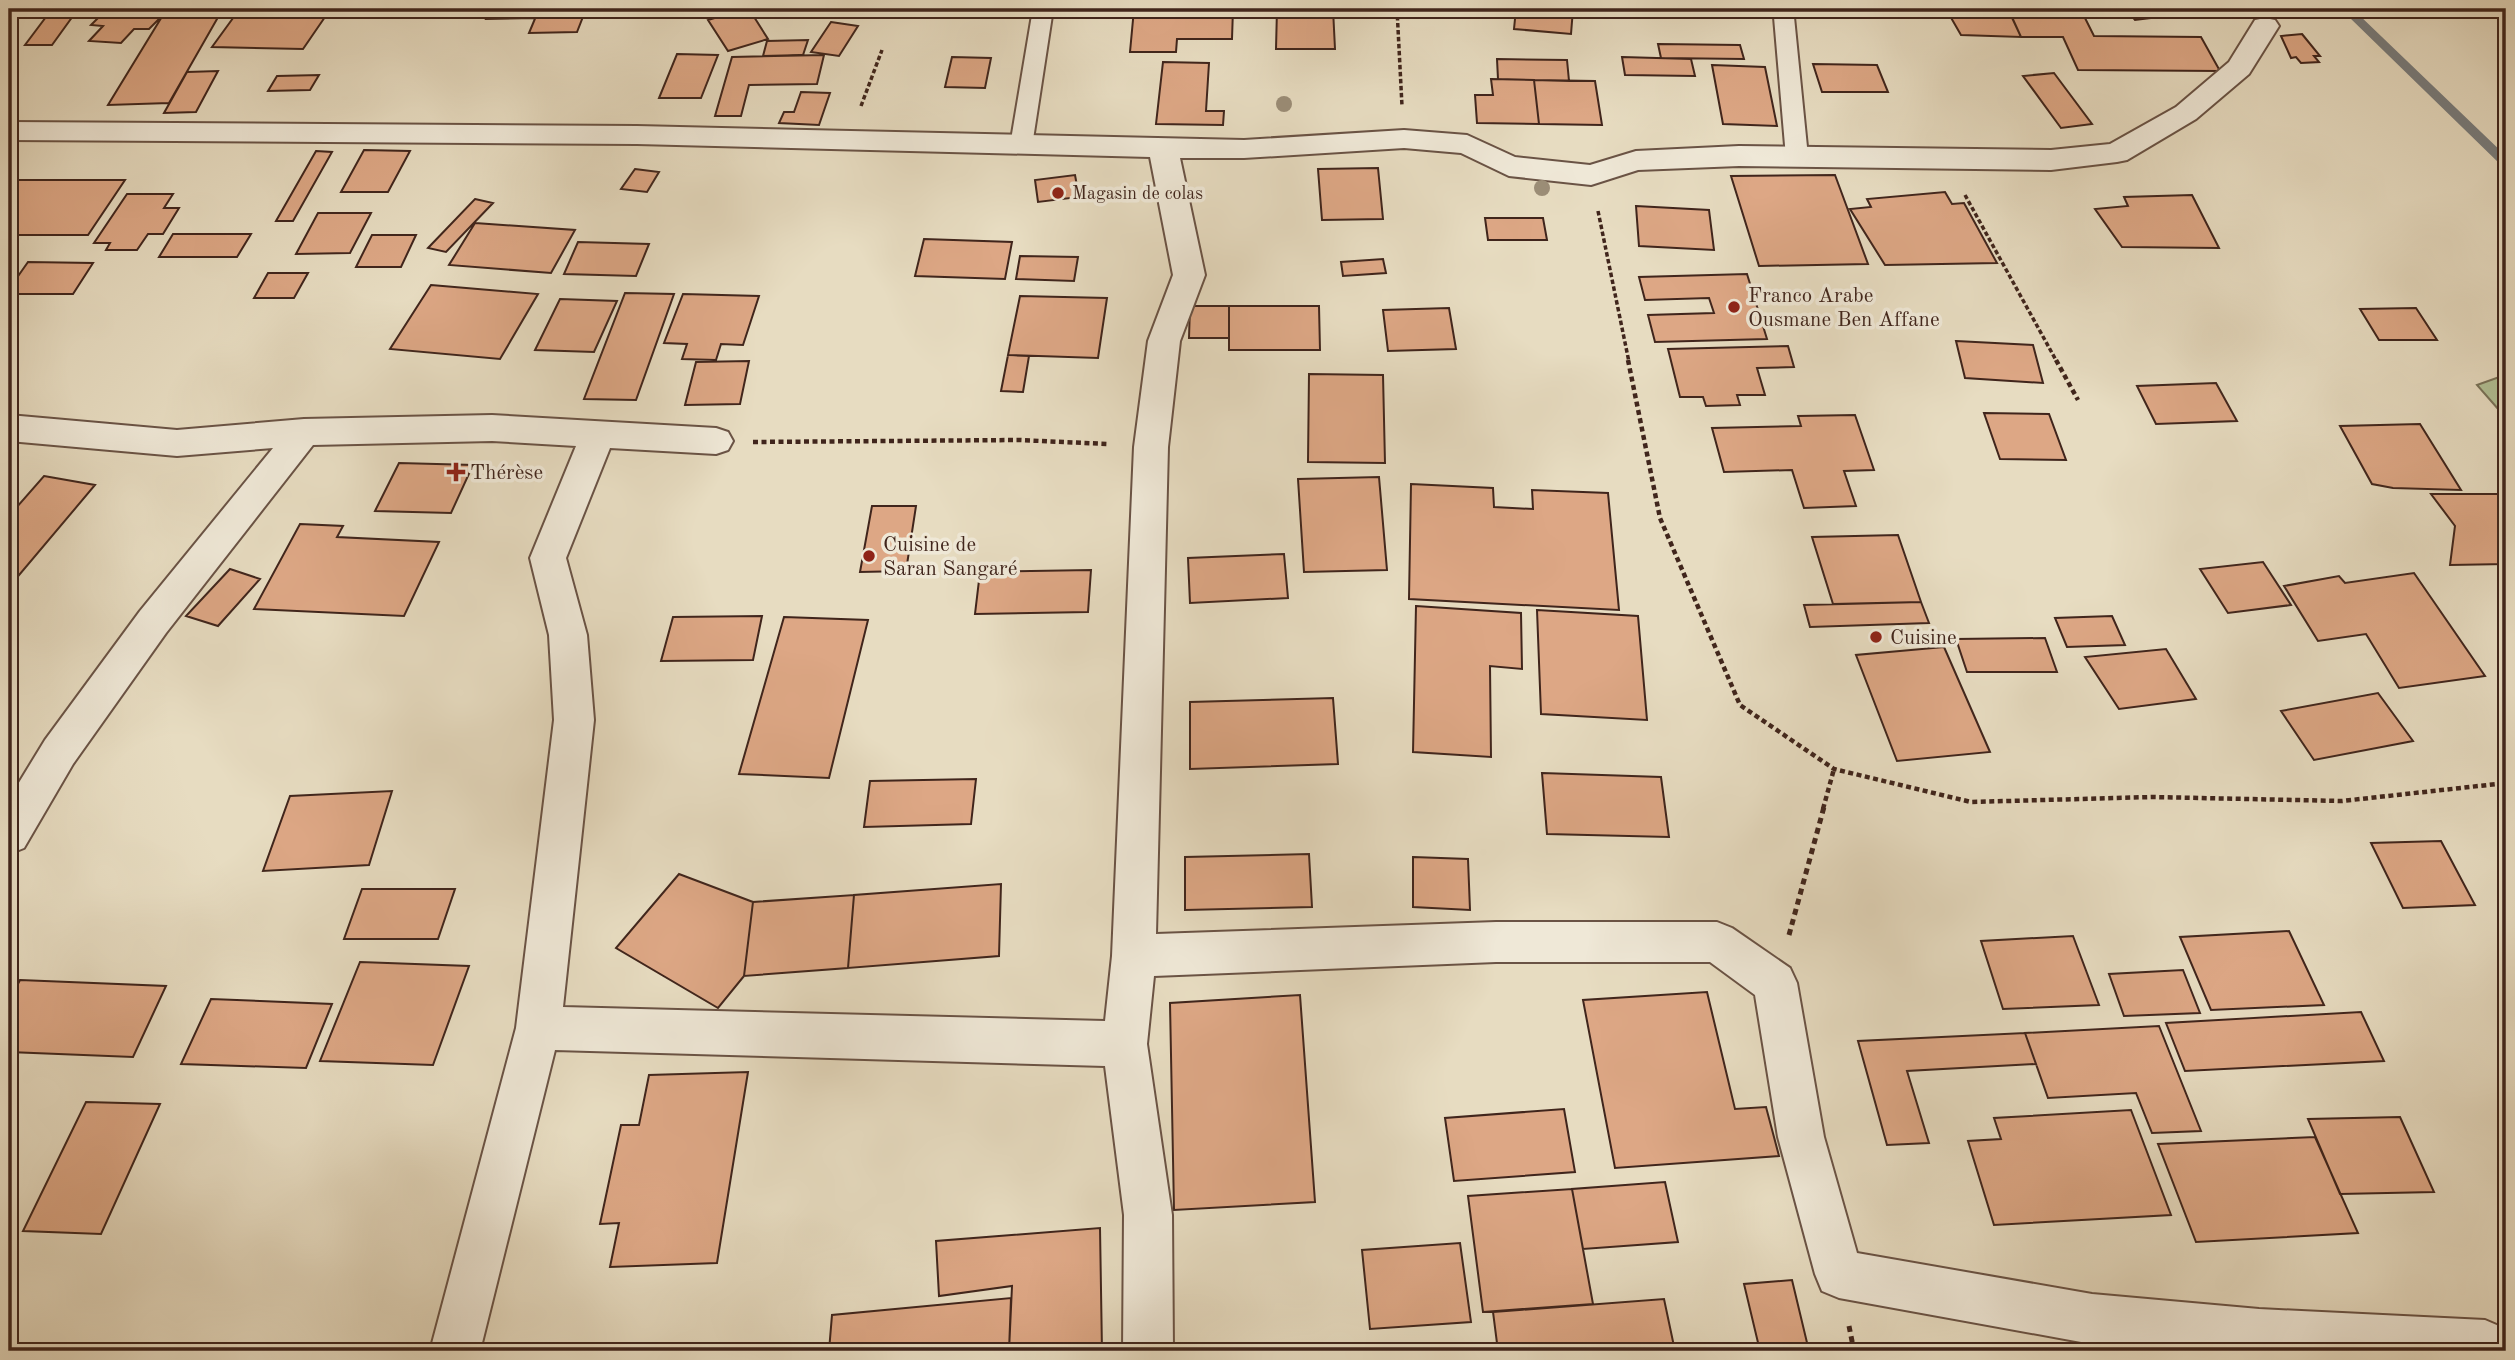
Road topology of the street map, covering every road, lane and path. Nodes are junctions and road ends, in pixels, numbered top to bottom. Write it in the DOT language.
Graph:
graph roads {
  1 [pos="1043,9"];
  2 [pos="1397,9"];
  3 [pos="1781,9"];
  4 [pos="2265,26"];
  5 [pos="882,50"];
  6 [pos="9,131"];
  7 [pos="1404,139"];
  8 [pos="848,140"];
  9 [pos="1021,146"];
  10 [pos="1163,148"];
  11 [pos="1797,157"];
  12 [pos="1944,157"];
  13 [pos="1591,176"];
  14 [pos="2078,400"];
  15 [pos="9,428"];
  16 [pos="304,432"];
  17 [pos="598,434"];
  18 [pos="716,441"];
  19 [pos="1151,447"];
  20 [pos="1834,769"];
  21 [pos="2506,783"];
  22 [pos="9,835"];
  23 [pos="1134,956"];
  24 [pos="1775,983"];
  25 [pos="538,1028"];
  26 [pos="1125,1044"];
  27 [pos="455,1351"];
  28 [pos="1148,1351"];
  29 [pos="2497,1351"];
  1 -- 9 [label="lane"];
  2 -- 7 [label="path"];
  3 -- 11 [label="lane"];
  4 -- 12 [label="street"];
  5 -- 8 [label="path"];
  6 -- 8 [label="street"];
  7 -- 10 [label="street"];
  7 -- 13 [label="street"];
  8 -- 9 [label="street"];
  9 -- 10 [label="street"];
  10 -- 19 [label="street"];
  11 -- 12 [label="street"];
  11 -- 13 [label="street"];
  12 -- 14 [label="path"];
  13 -- 20 [label="path"];
  15 -- 16 [label="street"];
  16 -- 17 [label="street"];
  16 -- 22 [label="street"];
  17 -- 18 [label="street"];
  17 -- 25 [label="street"];
  18 -- 19 [label="path"];
  19 -- 23 [label="street"];
  20 -- 21 [label="path"];
  20 -- 24 [label="path"];
  23 -- 24 [label="street"];
  23 -- 26 [label="street"];
  24 -- 29 [label="street"];
  25 -- 26 [label="street"];
  25 -- 27 [label="street"];
  26 -- 28 [label="street"];
}
